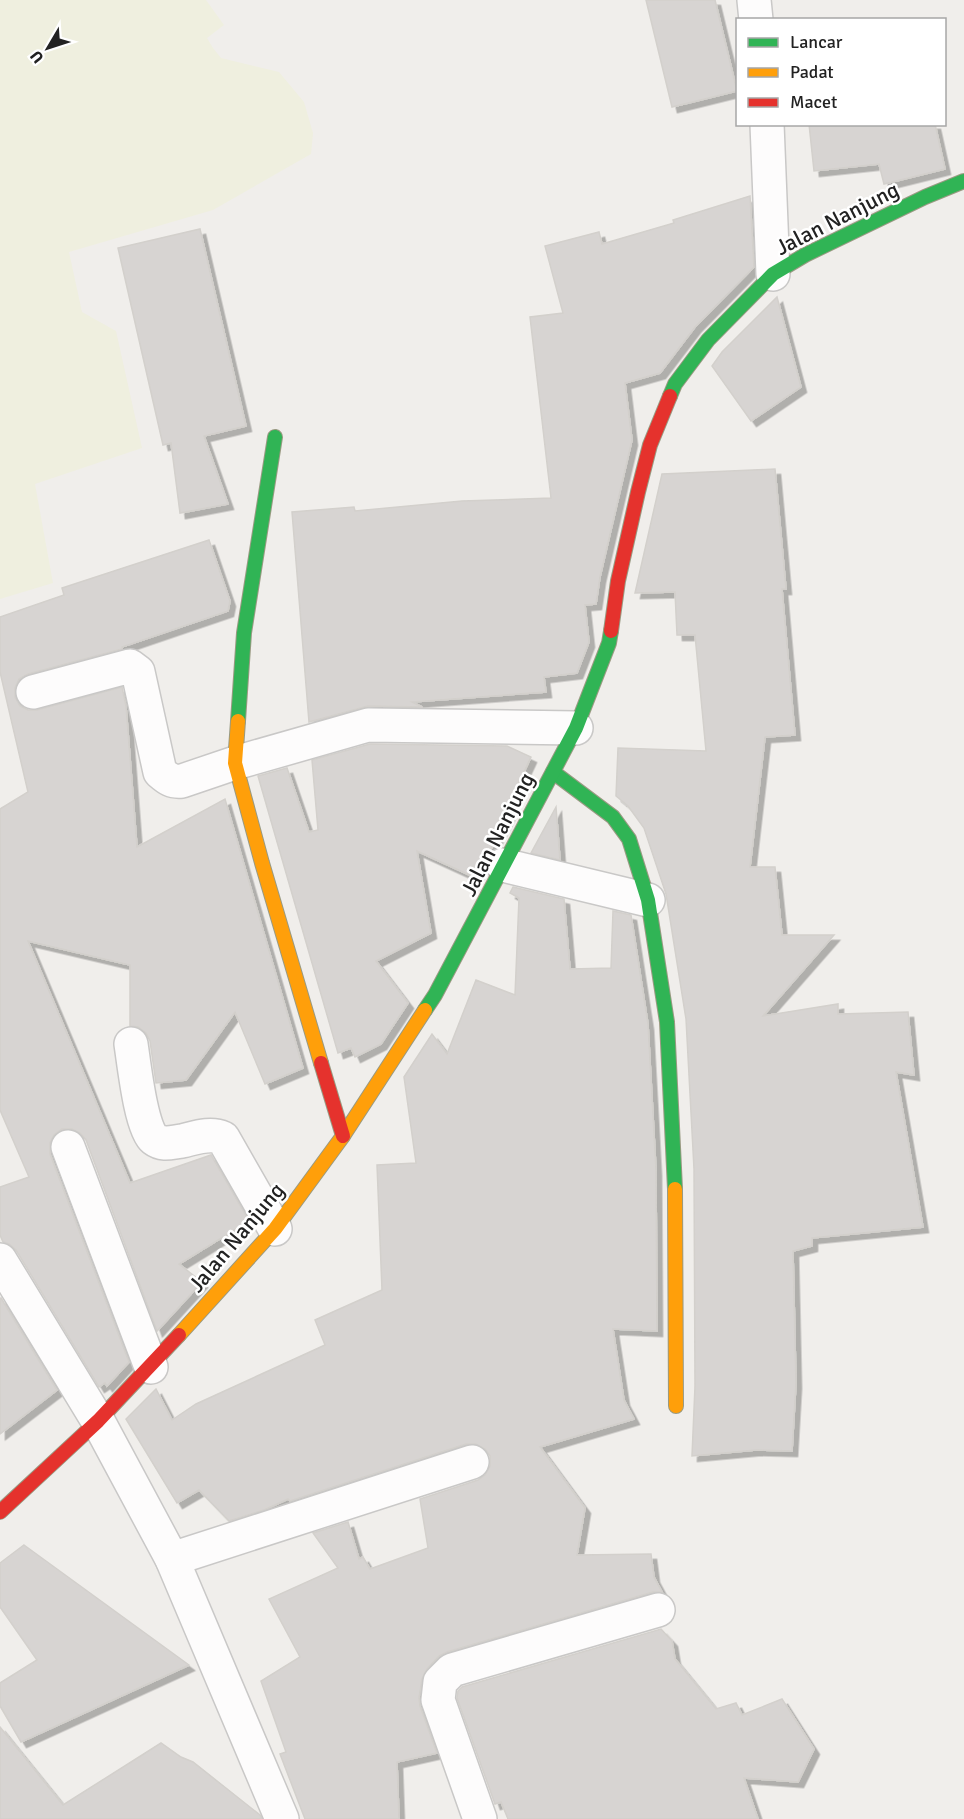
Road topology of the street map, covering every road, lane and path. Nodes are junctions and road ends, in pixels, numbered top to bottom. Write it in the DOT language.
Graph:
graph roads {
  1 [pos="754,0"];
  2 [pos="756,18"];
  3 [pos="767,126"];
  4 [pos="964,181"];
  5 [pos="773,274"];
  6 [pos="275,437"];
  7 [pos="33,692"];
  8 [pos="576,728"];
  9 [pos="235,764"];
  10 [pos="553,772"];
  11 [pos="503,865"];
  12 [pos="648,900"];
  13 [pos="131,1044"];
  14 [pos="343,1136"];
  15 [pos="68,1147"];
  16 [pos="275,1229"];
  17 [pos="0,1260"];
  18 [pos="151,1367"];
  19 [pos="676,1406"];
  20 [pos="98,1421"];
  21 [pos="472,1462"];
  22 [pos="0,1512"];
  23 [pos="172,1559"];
  24 [pos="658,1610"];
  25 [pos="282,1819"];
  26 [pos="480,1819"];
  1 -- 2 [label="street"];
  3 -- 5 [label="street"];
  4 -- 5 [label="main road, Jalan Nanjung"];
  5 -- 8 [label="main road, Jalan Nanjung"];
  6 -- 9 [label="main road"];
  7 -- 9 [label="street"];
  8 -- 9 [label="street"];
  8 -- 10 [label="main road, Jalan Nanjung"];
  9 -- 14 [label="main road"];
  10 -- 11 [label="main road, Jalan Nanjung"];
  10 -- 12 [label="main road"];
  11 -- 12 [label="street"];
  11 -- 14 [label="main road, Jalan Nanjung"];
  12 -- 19 [label="main road"];
  13 -- 16 [label="street"];
  14 -- 16 [label="main road, Jalan Nanjung"];
  15 -- 18 [label="street"];
  16 -- 18 [label="main road, Jalan Nanjung"];
  17 -- 20 [label="street"];
  18 -- 20 [label="main road, Jalan Nanjung"];
  20 -- 22 [label="main road, Jalan Nanjung"];
  20 -- 23 [label="street"];
  21 -- 23 [label="street"];
  23 -- 25 [label="street"];
  24 -- 26 [label="street"];
}
